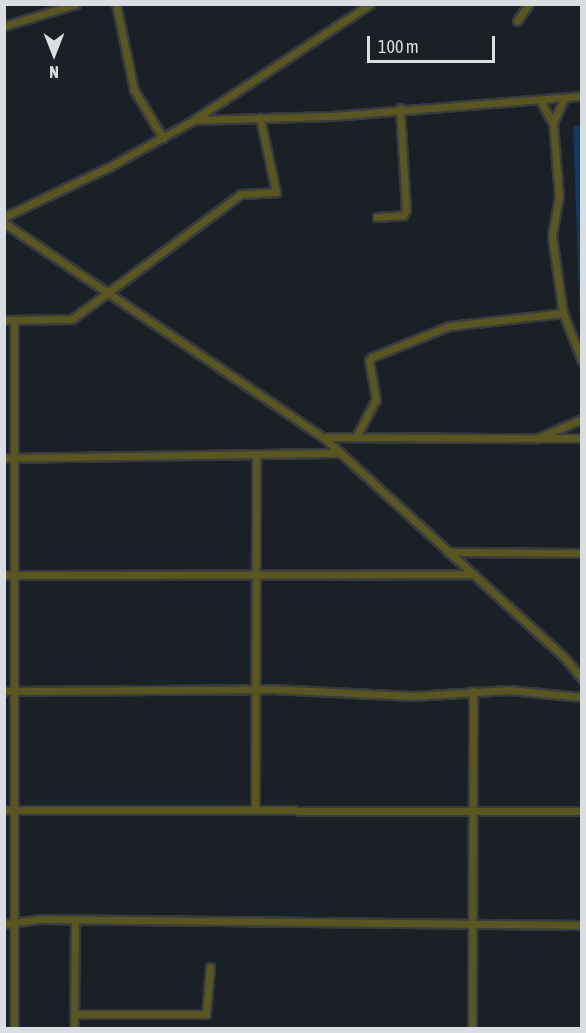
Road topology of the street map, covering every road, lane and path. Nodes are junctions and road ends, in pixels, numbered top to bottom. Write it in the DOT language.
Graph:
graph roads {
  1 [pos="76,4"];
  2 [pos="116,4"];
  3 [pos="370,4"];
  4 [pos="529,4"];
  5 [pos="517,21"];
  6 [pos="4,26"];
  7 [pos="582,96"];
  8 [pos="564,99"];
  9 [pos="540,100"];
  10 [pos="400,108"];
  11 [pos="260,118"];
  12 [pos="192,121"];
  13 [pos="553,123"];
  14 [pos="163,138"];
  15 [pos="4,216"];
  16 [pos="377,217"];
  17 [pos="4,223"];
  18 [pos="108,293"];
  19 [pos="563,313"];
  20 [pos="4,320"];
  21 [pos="14,321"];
  22 [pos="582,361"];
  23 [pos="582,419"];
  24 [pos="357,435"];
  25 [pos="322,437"];
  26 [pos="538,438"];
  27 [pos="582,438"];
  28 [pos="341,453"];
  29 [pos="256,457"];
  30 [pos="9,458"];
  31 [pos="448,552"];
  32 [pos="582,553"];
  33 [pos="256,574"];
  34 [pos="474,574"];
  35 [pos="4,575"];
  36 [pos="14,575"];
  37 [pos="582,679"];
  38 [pos="255,689"];
  39 [pos="4,691"];
  40 [pos="14,691"];
  41 [pos="473,691"];
  42 [pos="582,697"];
  43 [pos="471,809"];
  44 [pos="4,810"];
  45 [pos="14,810"];
  46 [pos="255,810"];
  47 [pos="582,811"];
  48 [pos="75,921"];
  49 [pos="14,922"];
  50 [pos="4,924"];
  51 [pos="582,925"];
  52 [pos="472,926"];
  53 [pos="210,967"];
  54 [pos="75,1014"];
  55 [pos="14,1029"];
  56 [pos="74,1029"];
  57 [pos="472,1029"];
  1 -- 6 [label="street"];
  2 -- 14 [label="street"];
  3 -- 12 [label="street"];
  4 -- 5 [label="street"];
  7 -- 8 [label="street"];
  8 -- 9 [label="street"];
  8 -- 13 [label="street"];
  9 -- 10 [label="street"];
  9 -- 13 [label="street"];
  10 -- 11 [label="street"];
  10 -- 16 [label="street"];
  11 -- 12 [label="street"];
  11 -- 18 [label="street"];
  12 -- 14 [label="street"];
  13 -- 19 [label="street"];
  14 -- 15 [label="street"];
  17 -- 18 [label="street"];
  18 -- 21 [label="street"];
  18 -- 25 [label="street"];
  19 -- 22 [label="street"];
  19 -- 24 [label="street"];
  20 -- 21 [label="street"];
  21 -- 30 [label="street"];
  23 -- 26 [label="street"];
  24 -- 25 [label="street"];
  24 -- 26 [label="street"];
  25 -- 28 [label="street"];
  26 -- 27 [label="street"];
  28 -- 29 [label="street"];
  28 -- 31 [label="street"];
  29 -- 30 [label="street"];
  29 -- 33 [label="street"];
  30 -- 36 [label="street"];
  31 -- 32 [label="street"];
  31 -- 34 [label="street"];
  33 -- 34 [label="street"];
  33 -- 36 [label="street"];
  33 -- 38 [label="street"];
  34 -- 37 [label="street"];
  35 -- 36 [label="street"];
  36 -- 40 [label="street"];
  38 -- 40 [label="street"];
  38 -- 41 [label="street"];
  38 -- 46 [label="street"];
  39 -- 40 [label="street"];
  40 -- 45 [label="street"];
  41 -- 42 [label="street"];
  41 -- 43 [label="street"];
  43 -- 46 [label="street"];
  43 -- 47 [label="street"];
  43 -- 52 [label="street"];
  44 -- 45 [label="street"];
  45 -- 46 [label="street"];
  45 -- 49 [label="street"];
  48 -- 49 [label="street"];
  48 -- 52 [label="street"];
  48 -- 54 [label="street"];
  49 -- 50 [label="street"];
  49 -- 55 [label="street"];
  51 -- 52 [label="street"];
  52 -- 57 [label="street"];
  53 -- 54 [label="street"];
  54 -- 56 [label="street"];
}
